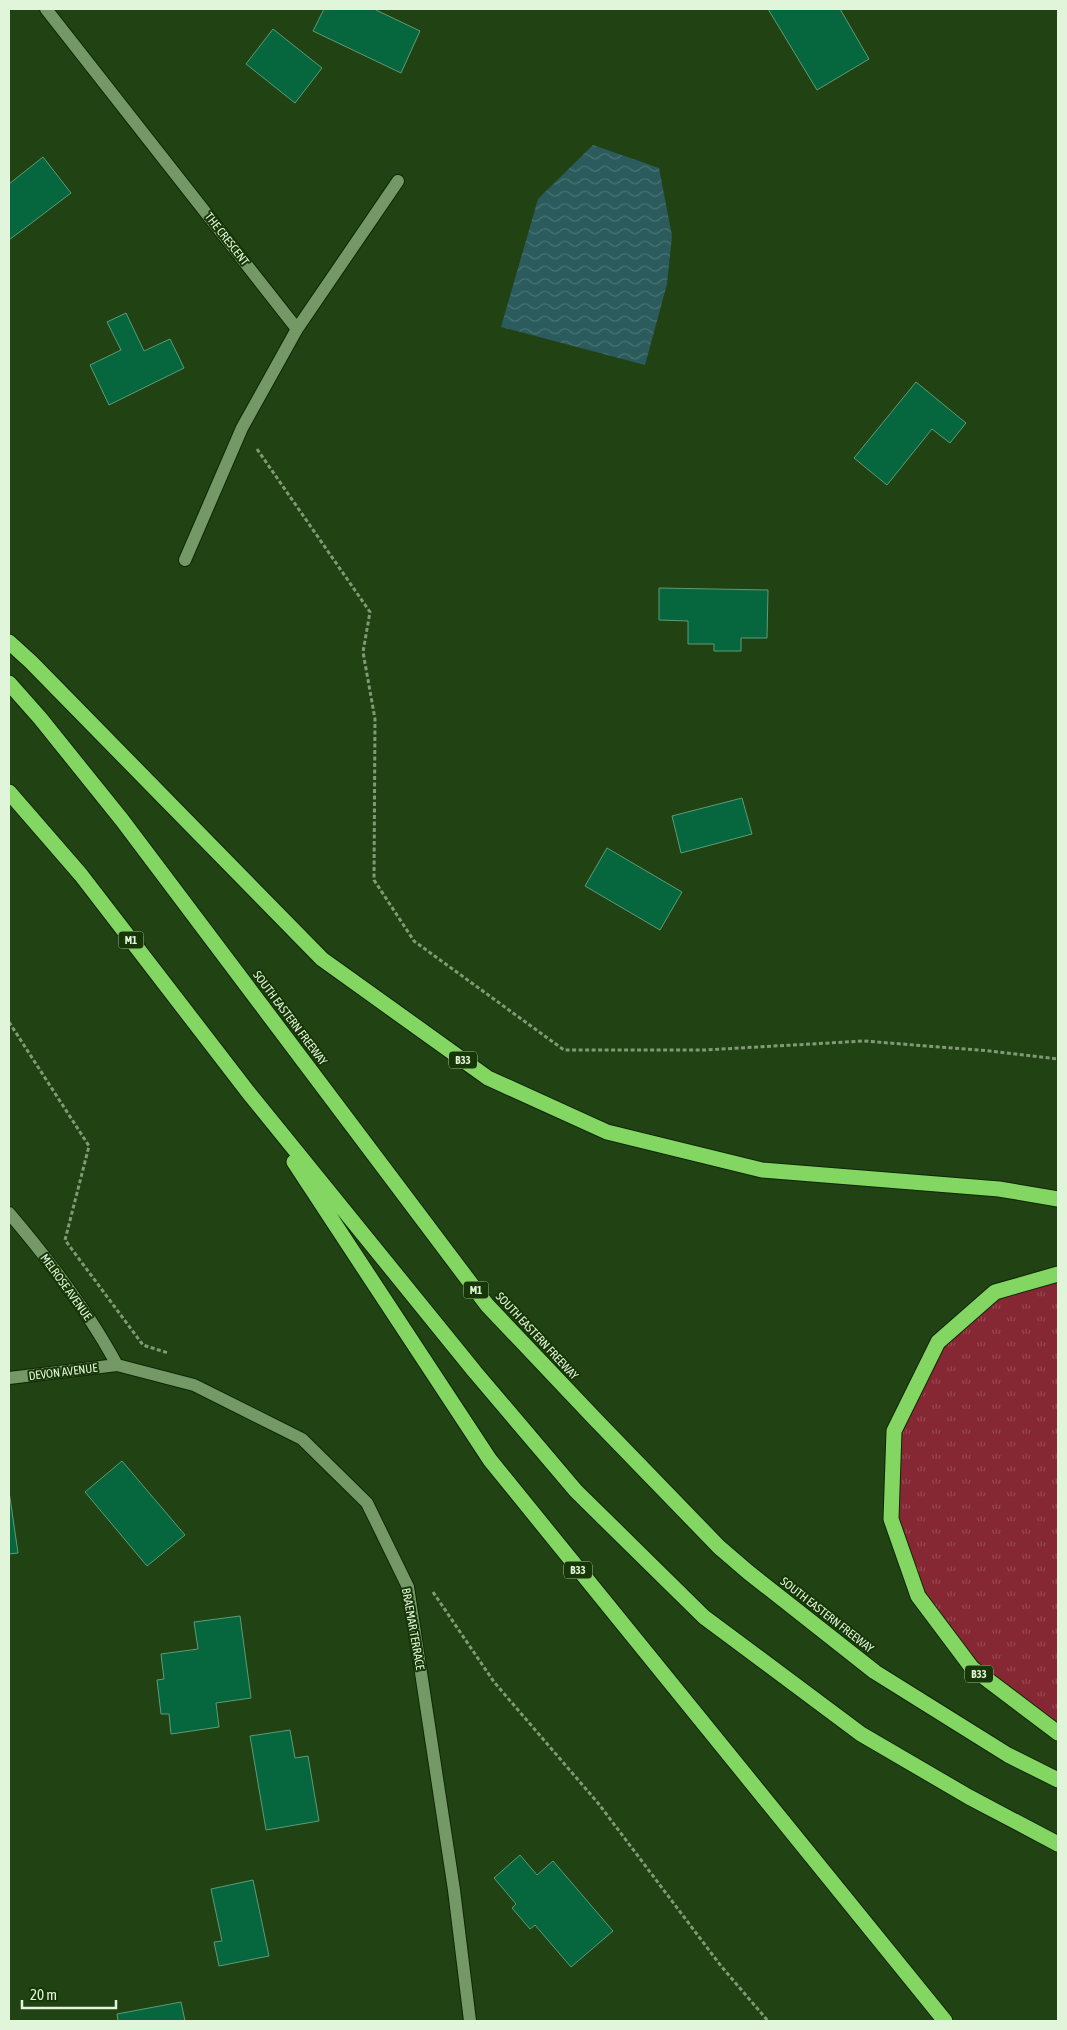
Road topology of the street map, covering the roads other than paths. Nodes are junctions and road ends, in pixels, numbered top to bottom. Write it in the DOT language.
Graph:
graph roads {
  1 [pos="46,9"];
  2 [pos="398,181"];
  3 [pos="297,329"];
  4 [pos="185,560"];
  5 [pos="9,642"];
  6 [pos="9,684"];
  7 [pos="9,792"];
  8 [pos="248,1092"];
  9 [pos="1058,1199"];
  10 [pos="9,1213"];
  11 [pos="1058,1274"];
  12 [pos="117,1365"];
  13 [pos="9,1378"];
  14 [pos="1058,1733"];
  15 [pos="1058,1780"];
  16 [pos="1058,1844"];
  17 [pos="470,2021"];
  18 [pos="945,2021"];
  1 -- 3 [label="street, THE CRESCENT"];
  2 -- 3 [label="street"];
  3 -- 4 [label="street"];
  5 -- 9 [label="highway, B33"];
  6 -- 15 [label="highway, SOUTH EASTERN FREEWAY / M1"];
  7 -- 8 [label="highway, M1"];
  8 -- 16 [label="highway, M1"];
  8 -- 18 [label="highway, B33"];
  10 -- 12 [label="street, MELROSE AVENUE"];
  11 -- 14 [label="highway, B33"];
  12 -- 13 [label="street, DEVON AVENUE"];
  12 -- 17 [label="street, BRAEMAR TERRACE"];
}
